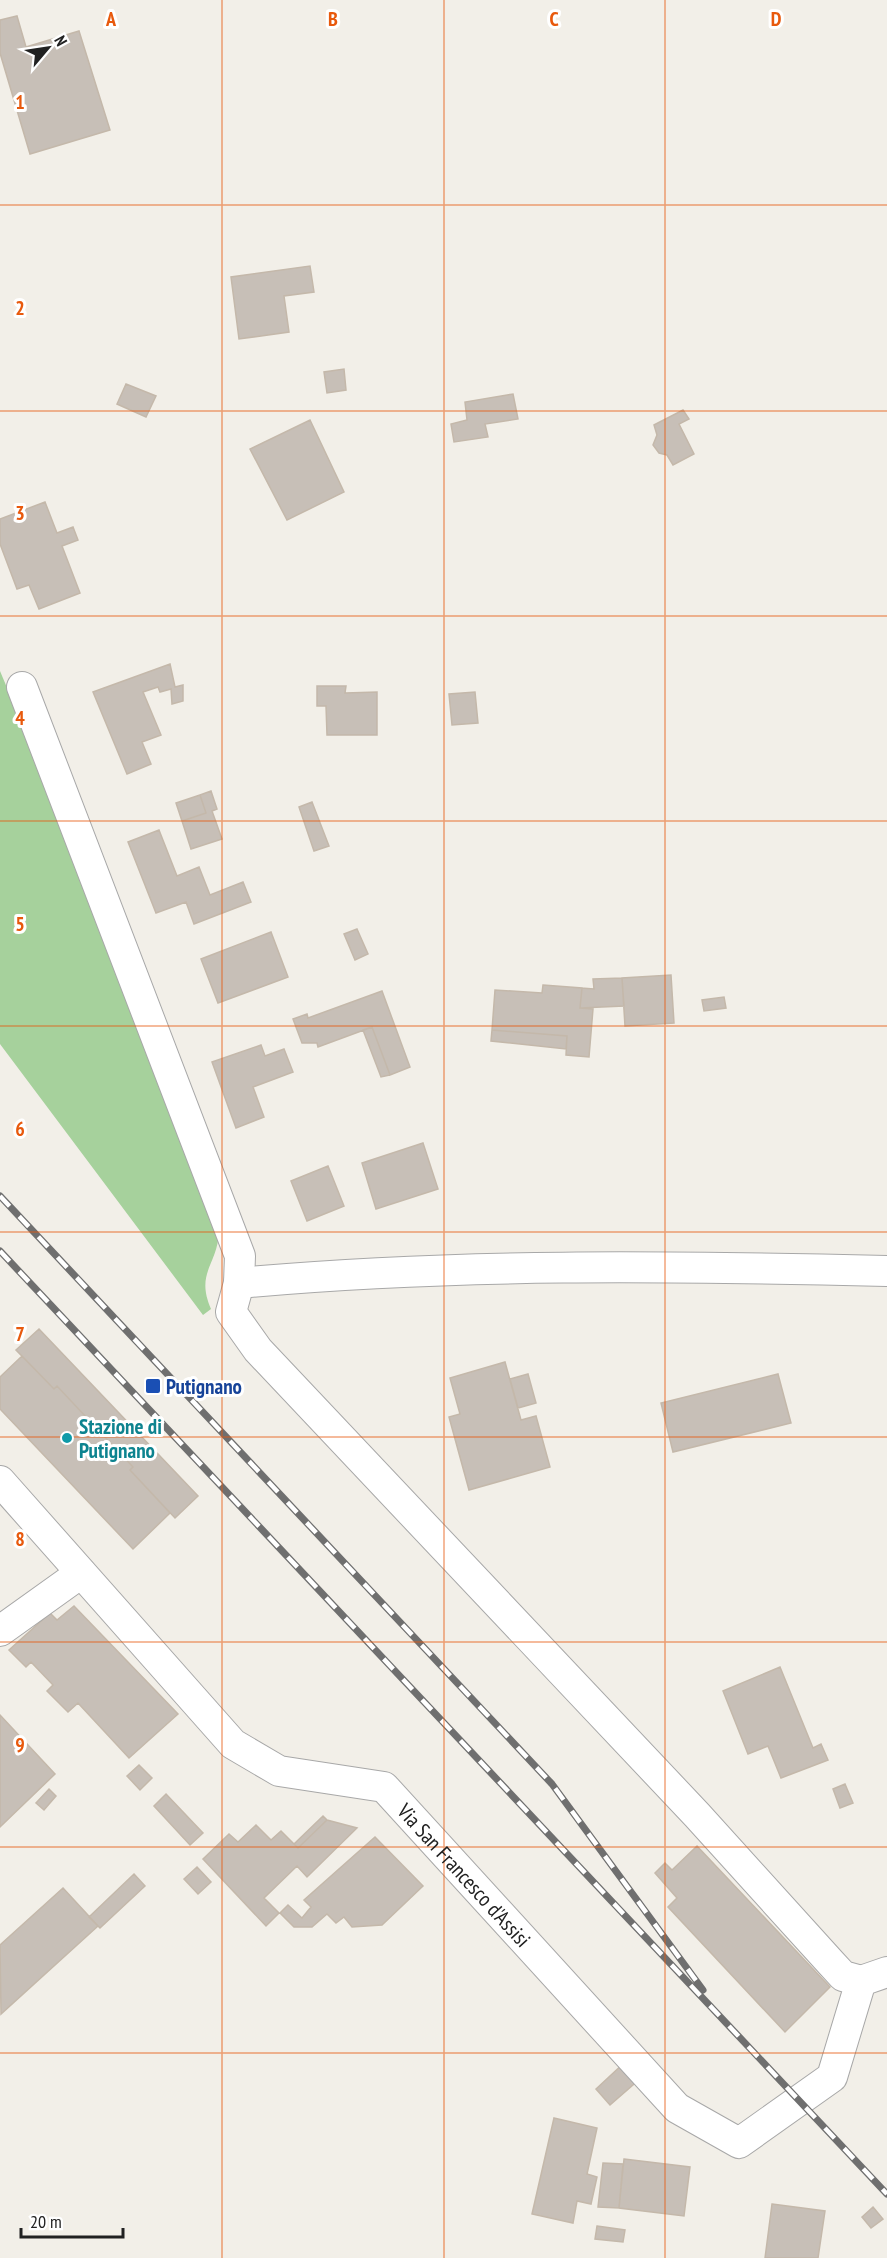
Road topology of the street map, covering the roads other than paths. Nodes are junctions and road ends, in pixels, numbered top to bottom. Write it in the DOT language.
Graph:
graph roads {
  1 [pos="22,687"];
  2 [pos="887,1272"];
  3 [pos="239,1283"];
  4 [pos="0,1481"];
  5 [pos="81,1572"];
  6 [pos="0,1631"];
  7 [pos="874,1977"];
  1 -- 3 [label="street"];
  2 -- 3 [label="street"];
  3 -- 7 [label="street"];
  4 -- 5 [label="street, Via San Francesco d'Assisi"];
  5 -- 6 [label="street"];
  5 -- 7 [label="street, Via San Francesco d'Assisi"];
}
